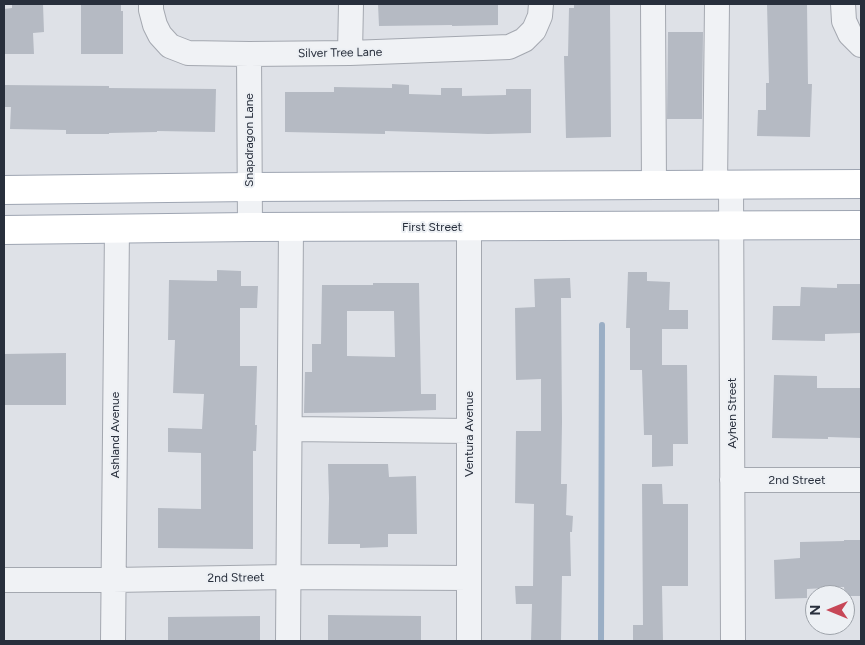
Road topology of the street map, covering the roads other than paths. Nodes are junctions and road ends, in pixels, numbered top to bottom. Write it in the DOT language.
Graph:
graph roads {
  1 [pos="151,4"];
  2 [pos="351,4"];
  3 [pos="541,4"];
  4 [pos="653,4"];
  5 [pos="716,4"];
  6 [pos="843,4"];
  7 [pos="860,44"];
  8 [pos="350,53"];
  9 [pos="249,54"];
  10 [pos="861,184"];
  11 [pos="654,186"];
  12 [pos="723,186"];
  13 [pos="250,187"];
  14 [pos="4,190"];
  15 [pos="731,225"];
  16 [pos="861,225"];
  17 [pos="250,227"];
  18 [pos="291,227"];
  19 [pos="469,227"];
  20 [pos="117,228"];
  21 [pos="4,230"];
  22 [pos="290,429"];
  23 [pos="469,430"];
  24 [pos="732,480"];
  25 [pos="861,480"];
  26 [pos="288,577"];
  27 [pos="469,578"];
  28 [pos="4,580"];
  29 [pos="114,580"];
  30 [pos="113,641"];
  31 [pos="288,641"];
  32 [pos="469,641"];
  33 [pos="733,641"];
  1 -- 9 [label="street, Silver Tree Lane"];
  2 -- 8 [label="street"];
  3 -- 8 [label="street, Silver Tree Lane"];
  4 -- 11 [label="street"];
  5 -- 12 [label="street, Ayhen Street"];
  6 -- 7 [label="street"];
  8 -- 9 [label="street, Silver Tree Lane"];
  9 -- 13 [label="street, Snapdragon Lane"];
  10 -- 12 [label="main road"];
  11 -- 12 [label="main road"];
  11 -- 13 [label="main road"];
  12 -- 15 [label="street, Ayhen Street"];
  13 -- 14 [label="main road"];
  13 -- 17 [label="street, Snapdragon Lane"];
  15 -- 16 [label="main road, First Street"];
  15 -- 19 [label="main road, First Street"];
  15 -- 24 [label="street, Ayhen Street"];
  17 -- 18 [label="main road, First Street"];
  17 -- 20 [label="main road, First Street"];
  18 -- 19 [label="main road, First Street"];
  18 -- 22 [label="street"];
  19 -- 23 [label="street, Ventura Avenue"];
  20 -- 21 [label="main road, First Street"];
  20 -- 29 [label="street, Ashland Avenue"];
  22 -- 23 [label="street"];
  22 -- 26 [label="street"];
  23 -- 27 [label="street, Ventura Avenue"];
  24 -- 25 [label="street, 2nd Street"];
  24 -- 33 [label="street, Ayhen Street"];
  26 -- 27 [label="street, 2nd Street"];
  26 -- 29 [label="street, 2nd Street"];
  26 -- 31 [label="street"];
  27 -- 32 [label="street, Ventura Avenue"];
  28 -- 29 [label="street, 2nd Street"];
  29 -- 30 [label="street, Ashland Avenue"];
}
